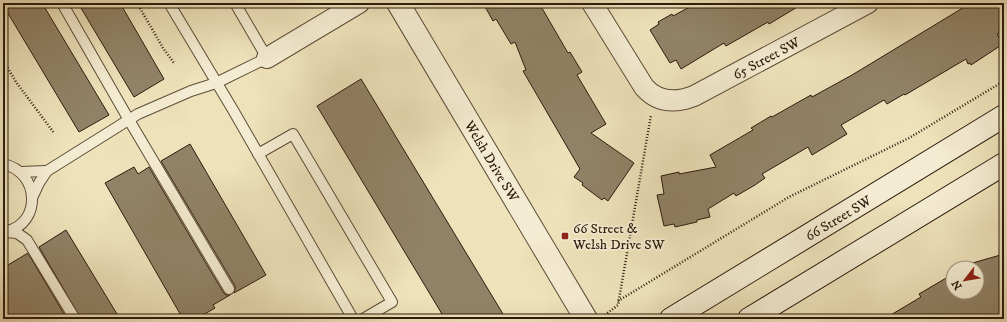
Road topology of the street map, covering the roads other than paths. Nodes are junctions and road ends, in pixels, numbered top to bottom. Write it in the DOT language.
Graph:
graph roads {
  1 [pos="62,3"];
  2 [pos="169,3"];
  3 [pos="235,3"];
  4 [pos="359,3"];
  5 [pos="398,3"];
  6 [pos="592,3"];
  7 [pos="868,3"];
  8 [pos="268,58"];
  9 [pos="216,83"];
  10 [pos="1004,116"];
  11 [pos="129,120"];
  12 [pos="258,154"];
  13 [pos="3,164"];
  14 [pos="1004,164"];
  15 [pos="47,171"];
  16 [pos="20,172"];
  17 [pos="32,198"];
  18 [pos="28,215"];
  19 [pos="4,232"];
  20 [pos="27,240"];
  21 [pos="229,289"];
  22 [pos="75,319"];
  23 [pos="353,319"];
  24 [pos="363,319"];
  25 [pos="586,319"];
  26 [pos="671,319"];
  27 [pos="750,319"];
  1 -- 11 [label="lane"];
  2 -- 9 [label="lane"];
  3 -- 8 [label="lane"];
  4 -- 8 [label="street"];
  5 -- 25 [label="main road, Welsh Drive SW"];
  6 -- 7 [label="street, 65 Street SW"];
  8 -- 9 [label="lane"];
  9 -- 11 [label="lane"];
  9 -- 12 [label="lane"];
  10 -- 26 [label="main road, 66 Street SW"];
  11 -- 15 [label="lane"];
  11 -- 21 [label="lane"];
  12 -- 23 [label="lane"];
  12 -- 24 [label="lane"];
  13 -- 16 [label="lane"];
  14 -- 27 [label="main road"];
  15 -- 16 [label="lane"];
  15 -- 17 [label="lane"];
  16 -- 17 [label="lane"];
  17 -- 18 [label="lane"];
  18 -- 19 [label="lane"];
  18 -- 20 [label="lane"];
  19 -- 20 [label="lane"];
  20 -- 22 [label="lane"];
}
